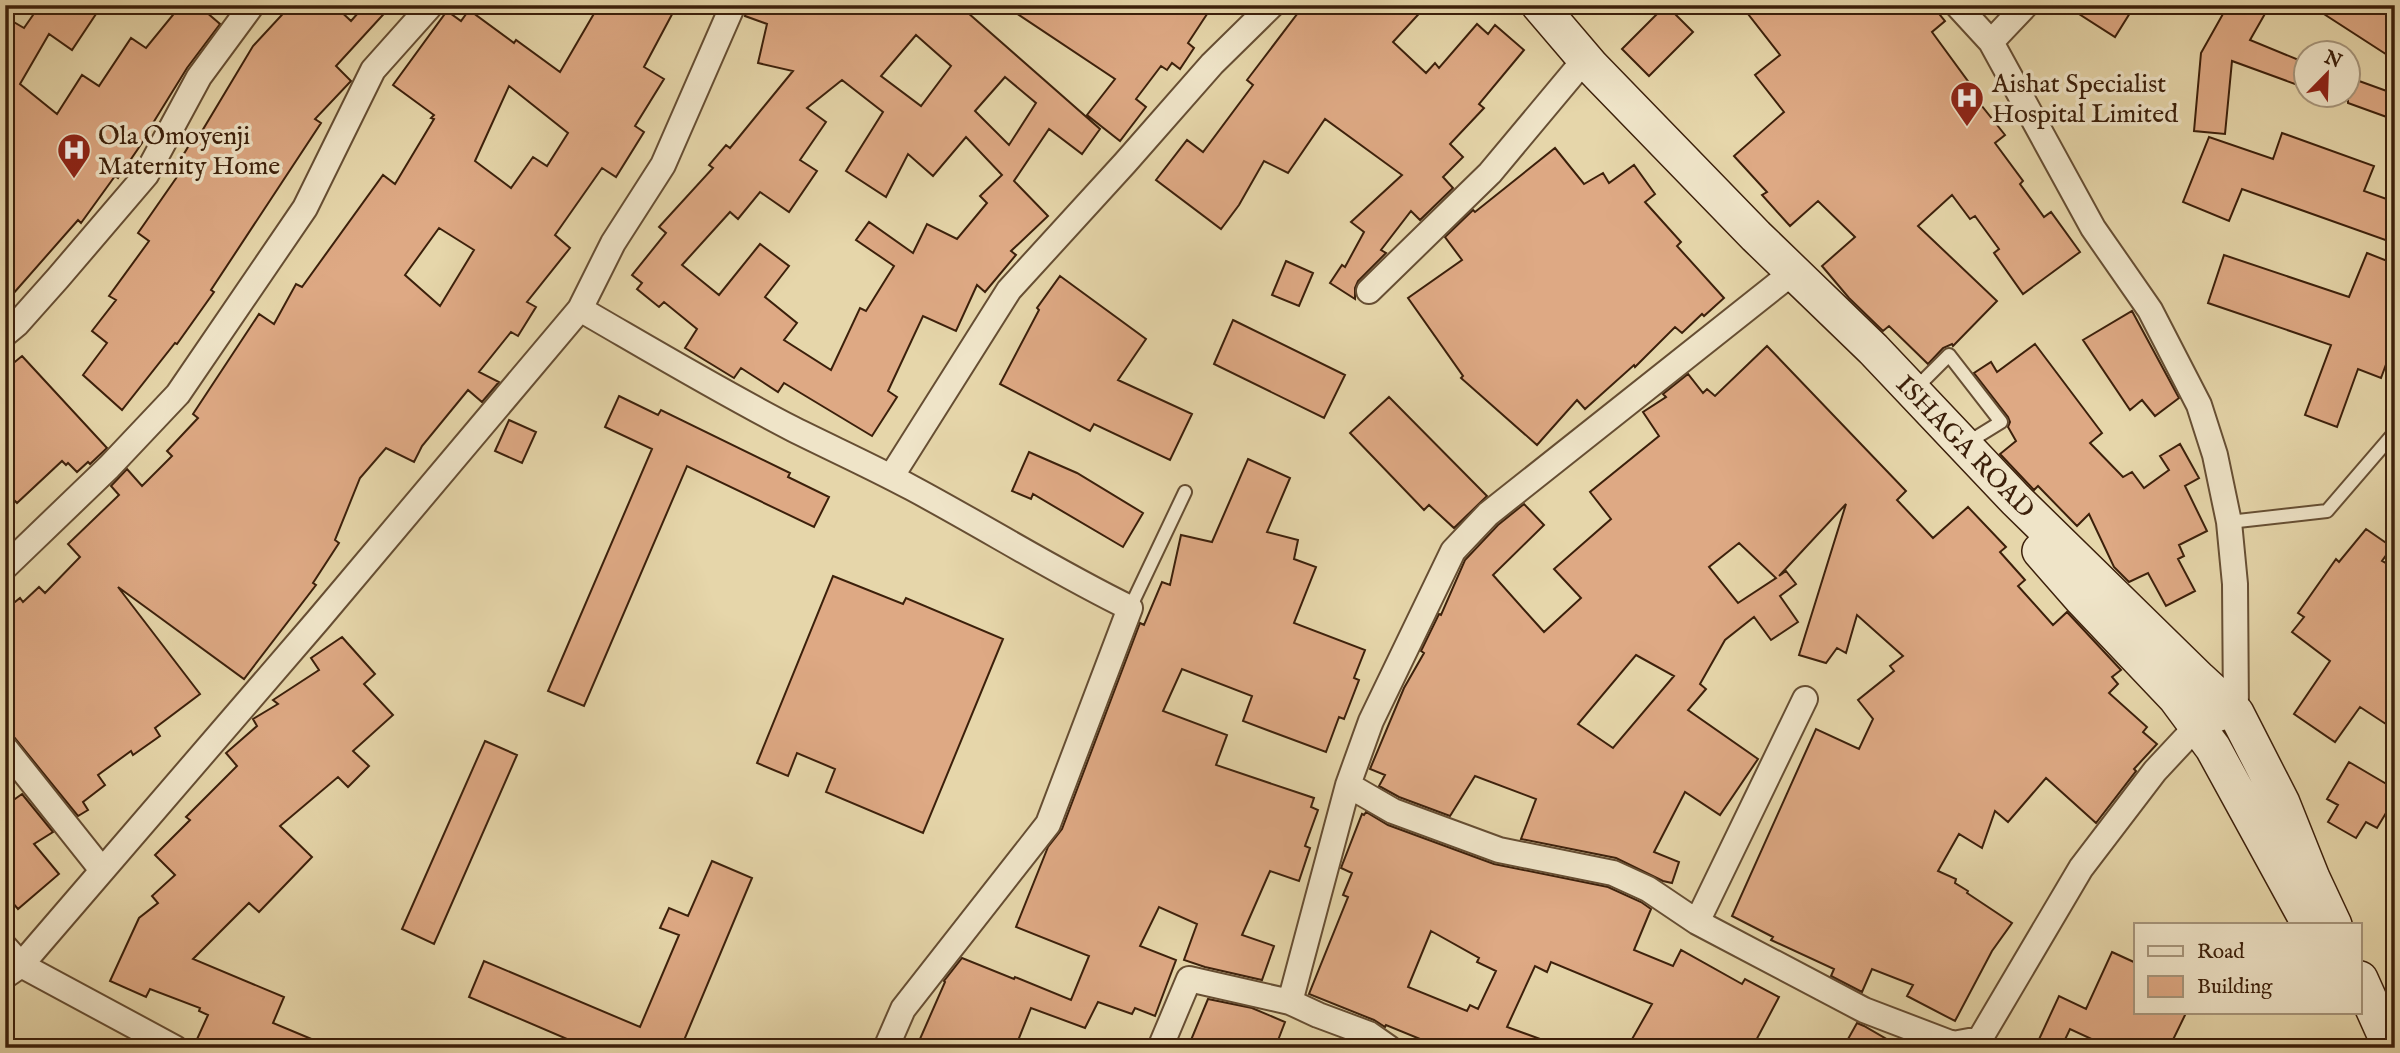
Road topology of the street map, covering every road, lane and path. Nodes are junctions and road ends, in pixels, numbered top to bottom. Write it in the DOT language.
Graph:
graph roads {
  1 [pos="252,5"];
  2 [pos="430,5"];
  3 [pos="733,5"];
  4 [pos="1272,5"];
  5 [pos="1523,5"];
  6 [pos="1539,5"];
  7 [pos="1957,5"];
  8 [pos="2026,5"];
  9 [pos="1991,41"];
  10 [pos="1576,70"];
  11 [pos="1783,280"];
  12 [pos="1369,291"];
  13 [pos="580,309"];
  14 [pos="5,334"];
  15 [pos="1912,392"];
  16 [pos="2395,432"];
  17 [pos="1964,445"];
  18 [pos="891,477"];
  19 [pos="1185,492"];
  20 [pos="2229,522"];
  21 [pos="5,567"];
  22 [pos="1130,608"];
  23 [pos="1805,699"];
  24 [pos="2236,713"];
  25 [pos="2197,726"];
  26 [pos="5,748"];
  27 [pos="1348,785"];
  28 [pos="102,870"];
  29 [pos="1697,922"];
  30 [pos="2309,923"];
  31 [pos="2333,923"];
  32 [pos="11,963"];
  33 [pos="2362,984"];
  34 [pos="1290,1002"];
  35 [pos="2350,1014"];
  36 [pos="175,1048"];
  37 [pos="886,1048"];
  38 [pos="1160,1048"];
  39 [pos="1389,1048"];
  40 [pos="2366,1048"];
  41 [pos="2390,1048"];
  1 -- 14 [label="street"];
  2 -- 21 [label="street"];
  3 -- 13 [label="street"];
  4 -- 18 [label="street"];
  5 -- 10 [label="main road, ISHAGA ROAD"];
  6 -- 15 [label="main road, ISHAGA ROAD"];
  7 -- 9 [label="street"];
  8 -- 9 [label="street"];
  9 -- 20 [label="street"];
  10 -- 11 [label="main road, ISHAGA ROAD"];
  10 -- 12 [label="street"];
  11 -- 25 [label="main road, ISHAGA ROAD"];
  11 -- 27 [label="street"];
  13 -- 18 [label="street"];
  13 -- 28 [label="street"];
  15 -- 17 [label="main road, ISHAGA ROAD"];
  15 -- 17 [label="lane"];
  16 -- 20 [label="lane"];
  17 -- 24 [label="main road, ISHAGA ROAD"];
  18 -- 22 [label="street"];
  19 -- 22 [label="lane"];
  20 -- 24 [label="street"];
  22 -- 37 [label="street"];
  23 -- 29 [label="street"];
  24 -- 25 [label="street"];
  24 -- 31 [label="main road, ISHAGA ROAD"];
  25 -- 29 [label="street"];
  25 -- 30 [label="main road, ISHAGA ROAD"];
  26 -- 28 [label="street"];
  27 -- 29 [label="street"];
  27 -- 34 [label="street"];
  28 -- 32 [label="street"];
  32 -- 36 [label="street"];
  33 -- 41 [label="main road"];
  34 -- 38 [label="street"];
  34 -- 39 [label="street"];
  35 -- 40 [label="main road"];
}
